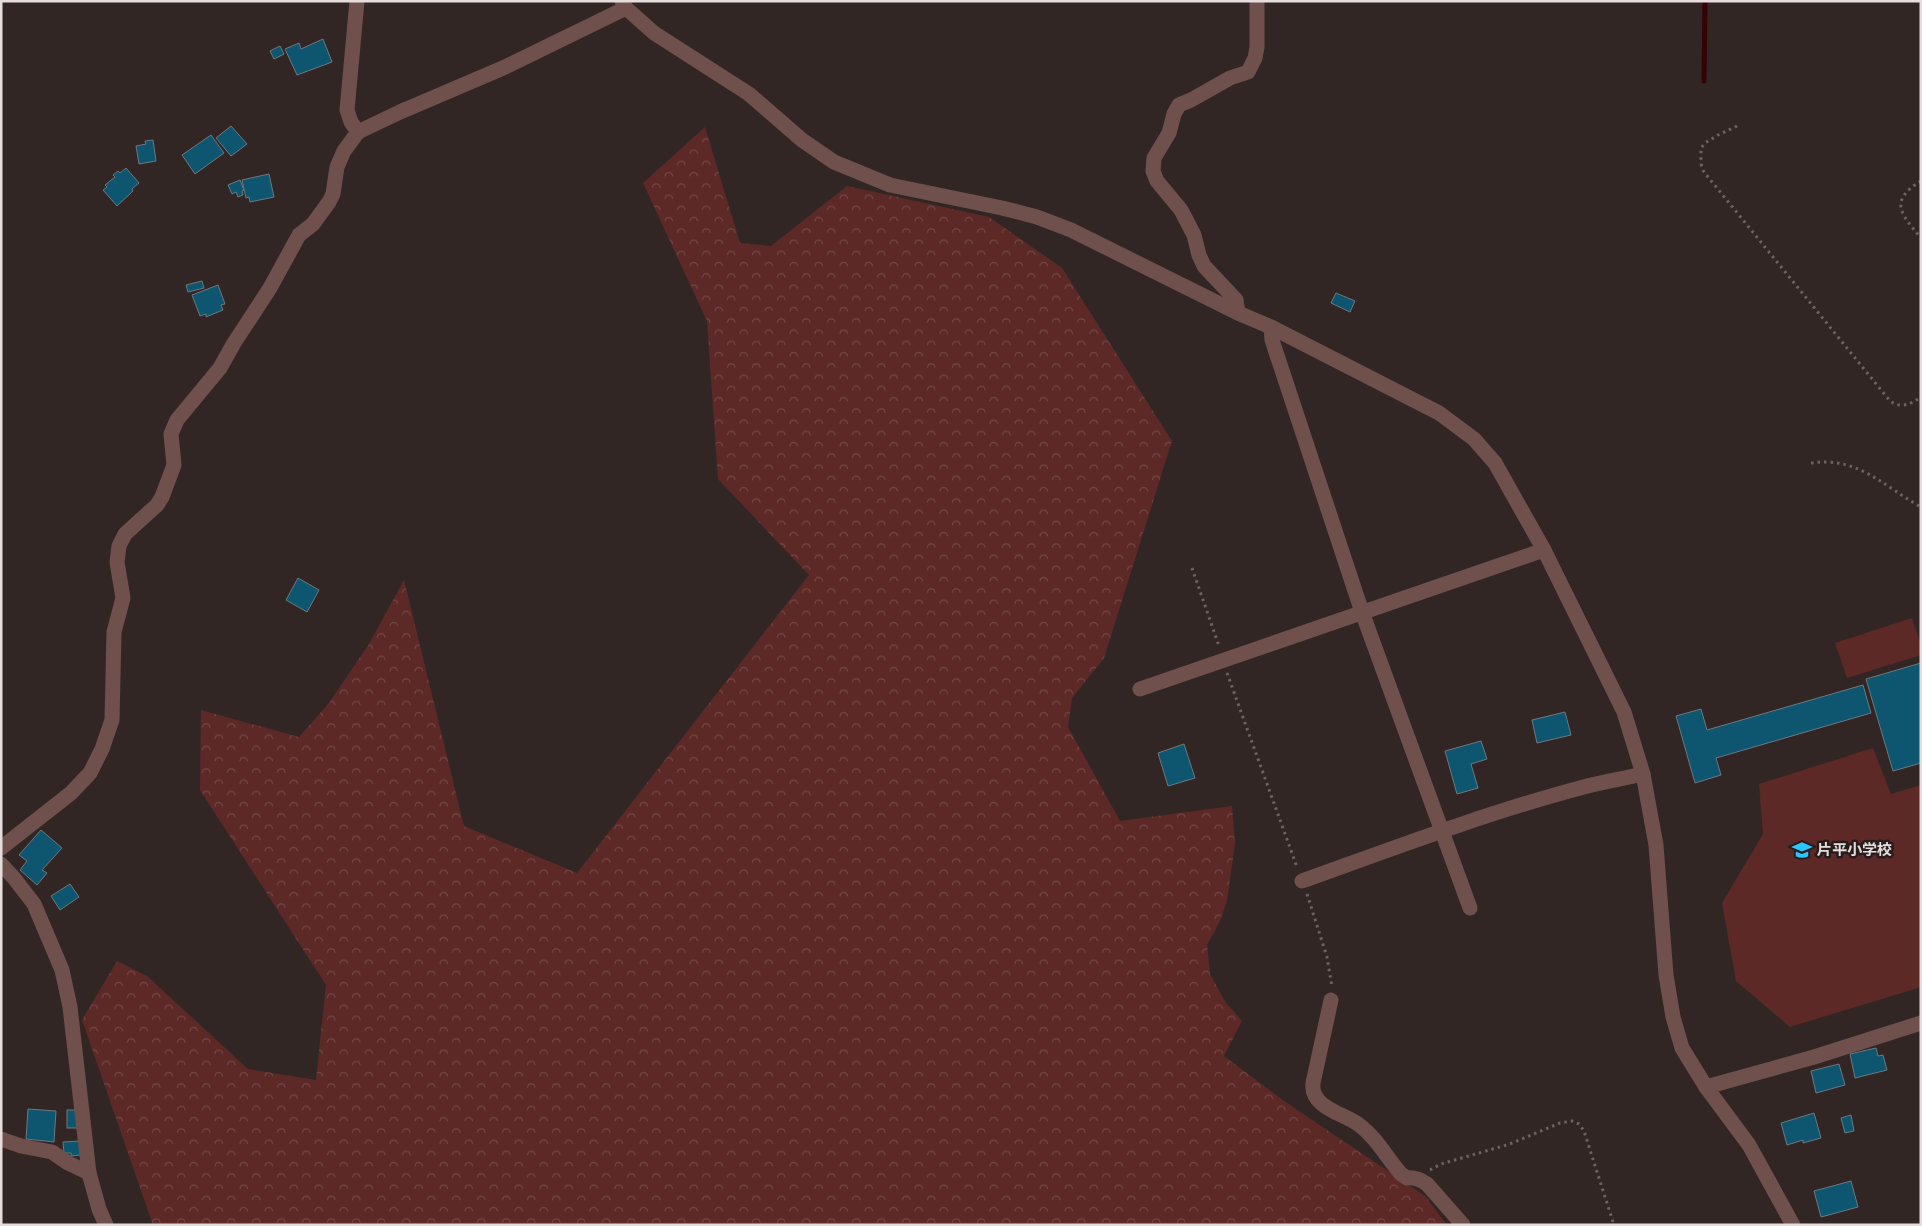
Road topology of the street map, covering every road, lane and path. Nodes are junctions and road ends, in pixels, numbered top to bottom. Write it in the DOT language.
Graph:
graph roads {
  1 [pos="357,1"];
  2 [pos="1257,1"];
  3 [pos="624,5"];
  4 [pos="1736,126"];
  5 [pos="358,132"];
  6 [pos="1921,181"];
  7 [pos="1921,238"];
  8 [pos="1238,313"];
  9 [pos="1271,327"];
  10 [pos="1921,397"];
  11 [pos="1810,463"];
  12 [pos="1921,508"];
  13 [pos="1544,550"];
  14 [pos="1192,568"];
  15 [pos="1362,612"];
  16 [pos="1224,660"];
  17 [pos="1140,689"];
  18 [pos="1643,774"];
  19 [pos="1442,830"];
  20 [pos="1,848"];
  21 [pos="1,864"];
  22 [pos="1302,881"];
  23 [pos="1470,908"];
  24 [pos="1331,1000"];
  25 [pos="1921,1023"];
  26 [pos="1706,1087"];
  27 [pos="1,1139"];
  28 [pos="89,1173"];
  29 [pos="1418,1179"];
  30 [pos="99,1209"];
  31 [pos="93,1225"];
  32 [pos="106,1225"];
  33 [pos="1463,1225"];
  34 [pos="1614,1225"];
  35 [pos="1793,1225"];
  1 -- 5 [label="street"];
  2 -- 8 [label="street"];
  3 -- 5 [label="street"];
  3 -- 8 [label="street"];
  4 -- 10 [label="path"];
  5 -- 20 [label="street"];
  6 -- 7 [label="path"];
  8 -- 9 [label="street"];
  9 -- 13 [label="street"];
  9 -- 15 [label="street"];
  11 -- 12 [label="path"];
  13 -- 15 [label="street"];
  13 -- 18 [label="street"];
  14 -- 16 [label="path"];
  15 -- 16 [label="street"];
  15 -- 19 [label="street"];
  16 -- 17 [label="street"];
  16 -- 22 [label="path"];
  18 -- 19 [label="street"];
  18 -- 26 [label="street"];
  19 -- 22 [label="street"];
  19 -- 23 [label="street"];
  21 -- 28 [label="street"];
  22 -- 24 [label="path"];
  24 -- 29 [label="street"];
  25 -- 26 [label="street"];
  26 -- 35 [label="street"];
  27 -- 28 [label="street"];
  28 -- 30 [label="street"];
  29 -- 33 [label="street"];
  29 -- 34 [label="path"];
  30 -- 31 [label="street"];
  30 -- 32 [label="street"];
}
